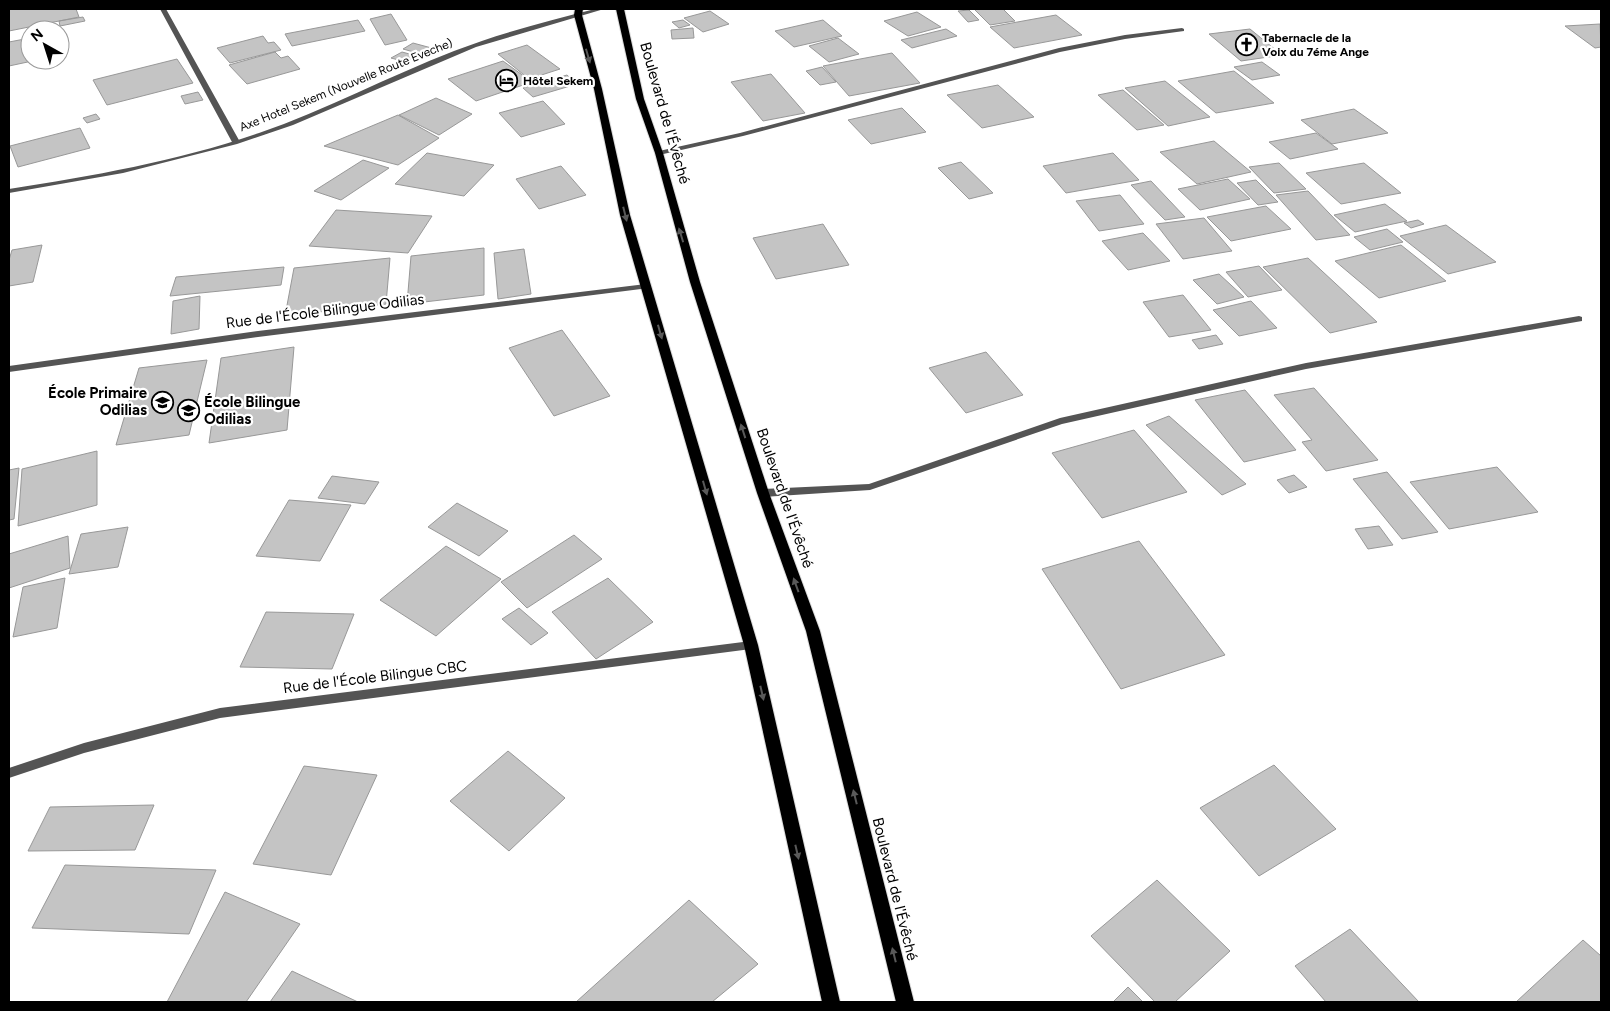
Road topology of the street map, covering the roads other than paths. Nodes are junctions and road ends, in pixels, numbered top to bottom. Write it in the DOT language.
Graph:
graph roads {
  1 [pos="163,9"];
  2 [pos="601,9"];
  3 [pos="620,9"];
  4 [pos="578,12"];
  5 [pos="1182,30"];
  6 [pos="236,142"];
  7 [pos="660,153"];
  8 [pos="9,191"];
  9 [pos="646,286"];
  10 [pos="1579,319"];
  11 [pos="9,368"];
  12 [pos="763,492"];
  13 [pos="752,645"];
  14 [pos="9,773"];
  15 [pos="831,1002"];
  16 [pos="906,1002"];
  1 -- 6 [label="street"];
  2 -- 4 [label="street, Axe Hotel Sekem (Nouvelle Route Eveche)"];
  3 -- 7 [label="main road, Boulevard de l'Évêché"];
  4 -- 6 [label="street, Axe Hotel Sekem (Nouvelle Route Eveche)"];
  4 -- 9 [label="main road, one-way"];
  5 -- 7 [label="street"];
  6 -- 8 [label="street, Axe Hotel Sekem (Nouvelle Route Eveche)"];
  12 -- 7 [label="main road, Boulevard de l'Évêché, one-way"];
  9 -- 11 [label="street, Rue de l'École Bilingue Odilias"];
  9 -- 13 [label="main road, one-way"];
  10 -- 12 [label="street"];
  16 -- 12 [label="main road, Boulevard de l'Évêché, one-way"];
  13 -- 14 [label="street, Rue de l'École Bilingue CBC"];
  13 -- 15 [label="main road, one-way"];
}
